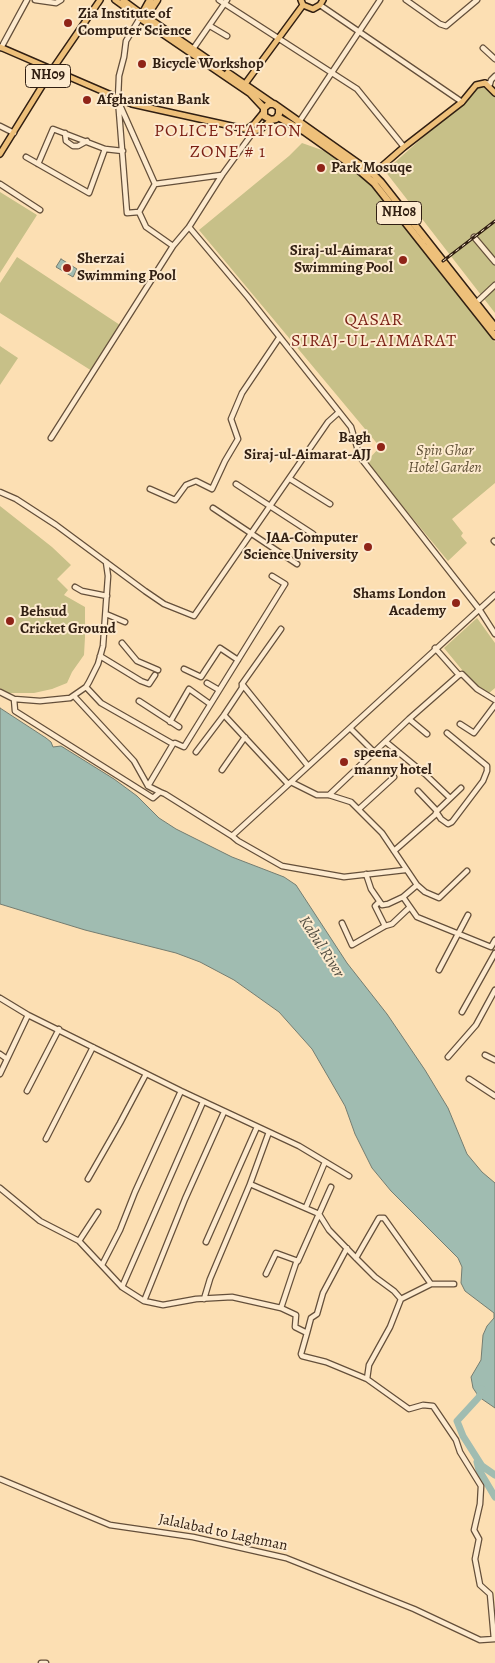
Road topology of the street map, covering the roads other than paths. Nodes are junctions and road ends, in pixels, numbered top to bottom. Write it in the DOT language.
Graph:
graph roads {
  1 [pos="27,0"];
  2 [pos="35,0"];
  3 [pos="61,0"];
  4 [pos="100,0"];
  5 [pos="115,0"];
  6 [pos="123,0"];
  7 [pos="150,0"];
  8 [pos="157,0"];
  9 [pos="219,0"];
  10 [pos="380,0"];
  11 [pos="406,0"];
  12 [pos="477,0"];
  13 [pos="226,2"];
  14 [pos="302,2"];
  15 [pos="321,2"];
  16 [pos="143,17"];
  17 [pos="210,26"];
  18 [pos="359,31"];
  19 [pos="227,36"];
  20 [pos="278,38"];
  21 [pos="1,48"];
  22 [pos="483,48"];
  23 [pos="193,49"];
  24 [pos="495,59"];
  25 [pos="52,70"];
  26 [pos="330,74"];
  27 [pos="495,76"];
  28 [pos="485,83"];
  29 [pos="245,84"];
  30 [pos="495,93"];
  31 [pos="118,99"];
  32 [pos="462,102"];
  33 [pos="277,106"];
  34 [pos="264,110"];
  35 [pos="278,117"];
  36 [pos="271,120"];
  37 [pos="299,122"];
  38 [pos="0,126"];
  39 [pos="247,129"];
  40 [pos="254,131"];
  41 [pos="14,133"];
  42 [pos="65,133"];
  43 [pos="86,141"];
  44 [pos="404,147"];
  45 [pos="104,149"];
  46 [pos="123,151"];
  47 [pos="0,154"];
  48 [pos="26,157"];
  49 [pos="38,164"];
  50 [pos="373,174"];
  51 [pos="222,175"];
  52 [pos="0,184"];
  53 [pos="155,184"];
  54 [pos="40,210"];
  55 [pos="140,212"];
  56 [pos="189,227"];
  57 [pos="474,237"];
  58 [pos="173,246"];
  59 [pos="495,262"];
  60 [pos="495,285"];
  61 [pos="479,300"];
  62 [pos="495,327"];
  63 [pos="495,336"];
  64 [pos="279,338"];
  65 [pos="338,413"];
  66 [pos="50,438"];
  67 [pos="290,479"];
  68 [pos="236,484"];
  69 [pos="150,489"];
  70 [pos="0,492"];
  71 [pos="330,504"];
  72 [pos="271,506"];
  73 [pos="213,508"];
  74 [pos="252,534"];
  75 [pos="313,534"];
  76 [pos="106,562"];
  77 [pos="297,564"];
  78 [pos="272,576"];
  79 [pos="75,587"];
  80 [pos="495,595"];
  81 [pos="107,596"];
  82 [pos="480,609"];
  83 [pos="106,614"];
  84 [pos="125,622"];
  85 [pos="281,629"];
  86 [pos="495,634"];
  87 [pos="122,644"];
  88 [pos="435,648"];
  89 [pos="100,656"];
  90 [pos="238,660"];
  91 [pos="184,669"];
  92 [pos="158,670"];
  93 [pos="155,675"];
  94 [pos="459,675"];
  95 [pos="206,683"];
  96 [pos="242,684"];
  97 [pos="86,687"];
  98 [pos="219,690"];
  99 [pos="0,692"];
  100 [pos="74,696"];
  101 [pos="14,698"];
  102 [pos="495,700"];
  103 [pos="139,701"];
  104 [pos="210,704"];
  105 [pos="495,705"];
  106 [pos="224,715"];
  107 [pos="409,719"];
  108 [pos="170,722"];
  109 [pos="460,724"];
  110 [pos="179,727"];
  111 [pos="350,728"];
  112 [pos="447,733"];
  113 [pos="427,734"];
  114 [pos="245,737"];
  115 [pos="386,742"];
  116 [pos="173,744"];
  117 [pos="196,752"];
  118 [pos="374,752"];
  119 [pos="308,766"];
  120 [pos="222,770"];
  121 [pos="394,777"];
  122 [pos="290,783"];
  123 [pos="148,786"];
  124 [pos="461,788"];
  125 [pos="418,791"];
  126 [pos="160,792"];
  127 [pos="329,795"];
  128 [pos="450,798"];
  129 [pos="359,809"];
  130 [pos="437,812"];
  131 [pos="232,836"];
  132 [pos="394,851"];
  133 [pos="405,870"];
  134 [pos="467,871"];
  135 [pos="366,874"];
  136 [pos="417,885"];
  137 [pos="403,897"];
  138 [pos="379,902"];
  139 [pos="410,907"];
  140 [pos="468,915"];
  141 [pos="342,923"];
  142 [pos="385,926"];
  143 [pos="458,934"];
  144 [pos="495,940"];
  145 [pos="495,953"];
  146 [pos="439,970"];
  147 [pos="495,990"];
  148 [pos="0,998"];
  149 [pos="462,1012"];
  150 [pos="28,1015"];
  151 [pos="59,1030"];
  152 [pos="93,1047"];
  153 [pos="0,1054"];
  154 [pos="485,1055"];
  155 [pos="448,1057"];
  156 [pos="7,1059"];
  157 [pos="495,1060"];
  158 [pos="0,1074"];
  159 [pos="146,1074"];
  160 [pos="469,1079"];
  161 [pos="495,1088"];
  162 [pos="27,1091"];
  163 [pos="181,1091"];
  164 [pos="493,1095"];
  165 [pos="203,1102"];
  166 [pos="224,1112"];
  167 [pos="257,1127"];
  168 [pos="269,1132"];
  169 [pos="46,1139"];
  170 [pos="325,1162"];
  171 [pos="349,1176"];
  172 [pos="88,1179"];
  173 [pos="250,1184"];
  174 [pos="331,1187"];
  175 [pos="0,1188"];
  176 [pos="306,1207"];
  177 [pos="98,1212"];
  178 [pos="320,1214"];
  179 [pos="79,1241"];
  180 [pos="206,1242"];
  181 [pos="347,1248"];
  182 [pos="356,1258"];
  183 [pos="298,1261"];
  184 [pos="102,1265"];
  185 [pos="266,1274"];
  186 [pos="431,1284"];
  187 [pos="454,1284"];
  188 [pos="122,1287"];
  189 [pos="204,1299"];
  190 [pos="401,1299"];
  191 [pos="144,1301"];
  192 [pos="282,1308"];
  193 [pos="308,1333"];
  194 [pos="367,1379"];
  195 [pos="0,1479"];
  196 [pos="495,1639"];
  197 [pos="41,1663"];
  198 [pos="46,1663"];
  1 -- 21 [label="street"];
  2 -- 3 [label="street"];
  4 -- 25 [label="main road, NH09"];
  5 -- 16 [label="main road"];
  6 -- 16 [label="main road"];
  7 -- 16 [label="highway"];
  8 -- 16 [label="highway"];
  9 -- 13 [label="street"];
  10 -- 18 [label="street"];
  11 -- 12 [label="street"];
  13 -- 17 [label="street"];
  13 -- 20 [label="street"];
  14 -- 15 [label="main road"];
  14 -- 20 [label="main road"];
  15 -- 18 [label="street"];
  16 -- 23 [label="highway, NH08"];
  16 -- 31 [label="street"];
  16 -- 34 [label="highway"];
  17 -- 19 [label="street"];
  17 -- 23 [label="street"];
  18 -- 26 [label="street"];
  18 -- 32 [label="street"];
  20 -- 26 [label="street"];
  20 -- 29 [label="main road"];
  21 -- 25 [label="main road"];
  22 -- 24 [label="street"];
  23 -- 29 [label="highway, NH08"];
  25 -- 31 [label="main road"];
  25 -- 41 [label="main road, NH09"];
  26 -- 37 [label="street"];
  26 -- 44 [label="street"];
  27 -- 28 [label="street"];
  28 -- 30 [label="main road"];
  28 -- 32 [label="main road"];
  29 -- 33 [label="highway, NH08"];
  31 -- 39 [label="main road"];
  31 -- 46 [label="street"];
  31 -- 53 [label="street"];
  32 -- 44 [label="main road"];
  33 -- 34 [label="highway"];
  33 -- 35 [label="highway"];
  33 -- 37 [label="highway, NH08"];
  34 -- 36 [label="highway"];
  34 -- 39 [label="main road"];
  35 -- 36 [label="highway"];
  35 -- 63 [label="highway, NH08"];
  36 -- 40 [label="main road"];
  37 -- 50 [label="highway, NH08"];
  38 -- 41 [label="street"];
  39 -- 40 [label="main road"];
  40 -- 51 [label="street"];
  41 -- 47 [label="main road, NH09"];
  42 -- 43 [label="street"];
  42 -- 43 [label="street"];
  42 -- 49 [label="street"];
  43 -- 45 [label="street"];
  44 -- 50 [label="main road"];
  45 -- 46 [label="street"];
  45 -- 49 [label="street"];
  46 -- 55 [label="street"];
  48 -- 49 [label="street"];
  50 -- 62 [label="highway, NH08"];
  51 -- 53 [label="street"];
  51 -- 56 [label="street"];
  52 -- 54 [label="street"];
  53 -- 55 [label="street"];
  55 -- 58 [label="street"];
  56 -- 58 [label="street"];
  56 -- 64 [label="street"];
  57 -- 59 [label="street"];
  58 -- 66 [label="street"];
  60 -- 61 [label="street"];
  64 -- 65 [label="street"];
  64 -- 69 [label="street"];
  65 -- 67 [label="street"];
  65 -- 82 [label="street"];
  67 -- 71 [label="street"];
  67 -- 72 [label="street"];
  68 -- 72 [label="street"];
  70 -- 76 [label="street"];
  72 -- 74 [label="street"];
  72 -- 75 [label="street"];
  73 -- 74 [label="street"];
  74 -- 76 [label="street"];
  74 -- 77 [label="street"];
  76 -- 81 [label="street"];
  78 -- 90 [label="street"];
  79 -- 81 [label="street"];
  80 -- 82 [label="street"];
  81 -- 83 [label="street"];
  82 -- 86 [label="street"];
  82 -- 88 [label="street"];
  83 -- 84 [label="street"];
  83 -- 89 [label="street"];
  85 -- 96 [label="street"];
  87 -- 92 [label="street"];
  88 -- 94 [label="street"];
  88 -- 111 [label="street"];
  89 -- 93 [label="street"];
  89 -- 97 [label="street"];
  90 -- 91 [label="street"];
  90 -- 98 [label="street"];
  94 -- 102 [label="street"];
  94 -- 107 [label="street"];
  95 -- 98 [label="street"];
  96 -- 106 [label="street"];
  96 -- 119 [label="street"];
  97 -- 100 [label="street"];
  97 -- 116 [label="street"];
  98 -- 104 [label="street"];
  99 -- 101 [label="street"];
  100 -- 101 [label="street"];
  100 -- 123 [label="street"];
  101 -- 126 [label="street"];
  103 -- 108 [label="street"];
  104 -- 108 [label="street"];
  104 -- 116 [label="street"];
  105 -- 109 [label="street"];
  106 -- 114 [label="street"];
  106 -- 117 [label="street"];
  107 -- 113 [label="street"];
  107 -- 115 [label="street"];
  108 -- 110 [label="street"];
  111 -- 118 [label="street"];
  111 -- 119 [label="street"];
  112 -- 130 [label="street"];
  114 -- 120 [label="street"];
  114 -- 122 [label="street"];
  115 -- 118 [label="street"];
  115 -- 128 [label="street"];
  116 -- 123 [label="street"];
  118 -- 127 [label="street"];
  119 -- 122 [label="street"];
  121 -- 129 [label="street"];
  122 -- 127 [label="street"];
  122 -- 131 [label="street"];
  123 -- 126 [label="street"];
  124 -- 128 [label="street"];
  125 -- 130 [label="street"];
  126 -- 131 [label="street"];
  127 -- 129 [label="street"];
  128 -- 130 [label="street"];
  129 -- 132 [label="street"];
  130 -- 132 [label="street"];
  131 -- 135 [label="street"];
  132 -- 133 [label="street"];
  133 -- 135 [label="street"];
  133 -- 136 [label="street"];
  134 -- 136 [label="street"];
  135 -- 138 [label="street"];
  136 -- 137 [label="street"];
  137 -- 138 [label="street"];
  137 -- 139 [label="street"];
  138 -- 142 [label="street"];
  139 -- 142 [label="street"];
  139 -- 143 [label="street"];
  140 -- 143 [label="street"];
  141 -- 142 [label="street"];
  143 -- 144 [label="street"];
  143 -- 146 [label="street"];
  145 -- 149 [label="street"];
  147 -- 155 [label="street"];
  148 -- 150 [label="street"];
  150 -- 151 [label="street"];
  150 -- 156 [label="street"];
  151 -- 152 [label="street"];
  151 -- 162 [label="street"];
  152 -- 159 [label="street"];
  152 -- 169 [label="street"];
  153 -- 156 [label="street"];
  154 -- 157 [label="street"];
  156 -- 158 [label="street"];
  159 -- 163 [label="street"];
  159 -- 172 [label="street"];
  160 -- 164 [label="street"];
  161 -- 164 [label="street"];
  163 -- 165 [label="street"];
  163 -- 184 [label="street"];
  165 -- 166 [label="street"];
  165 -- 188 [label="street"];
  166 -- 167 [label="street"];
  166 -- 191 [label="street"];
  167 -- 168 [label="street"];
  167 -- 180 [label="street"];
  168 -- 170 [label="street"];
  168 -- 173 [label="street"];
  170 -- 171 [label="street"];
  170 -- 176 [label="street"];
  173 -- 176 [label="street"];
  173 -- 189 [label="street"];
  174 -- 178 [label="street"];
  175 -- 179 [label="street"];
  176 -- 178 [label="street"];
  177 -- 179 [label="street"];
  178 -- 181 [label="street"];
  178 -- 183 [label="street"];
  179 -- 184 [label="street"];
  181 -- 182 [label="street"];
  181 -- 193 [label="street"];
  182 -- 186 [label="street"];
  182 -- 190 [label="street"];
  183 -- 185 [label="street"];
  183 -- 192 [label="street"];
  184 -- 188 [label="street"];
  186 -- 187 [label="street"];
  186 -- 190 [label="street"];
  188 -- 191 [label="street"];
  189 -- 191 [label="street"];
  189 -- 192 [label="street"];
  190 -- 194 [label="street"];
  192 -- 193 [label="street"];
  193 -- 194 [label="street"];
  194 -- 196 [label="street"];
  195 -- 196 [label="street, Jalalabad to Laghman"];
  197 -- 198 [label="street"];
}
